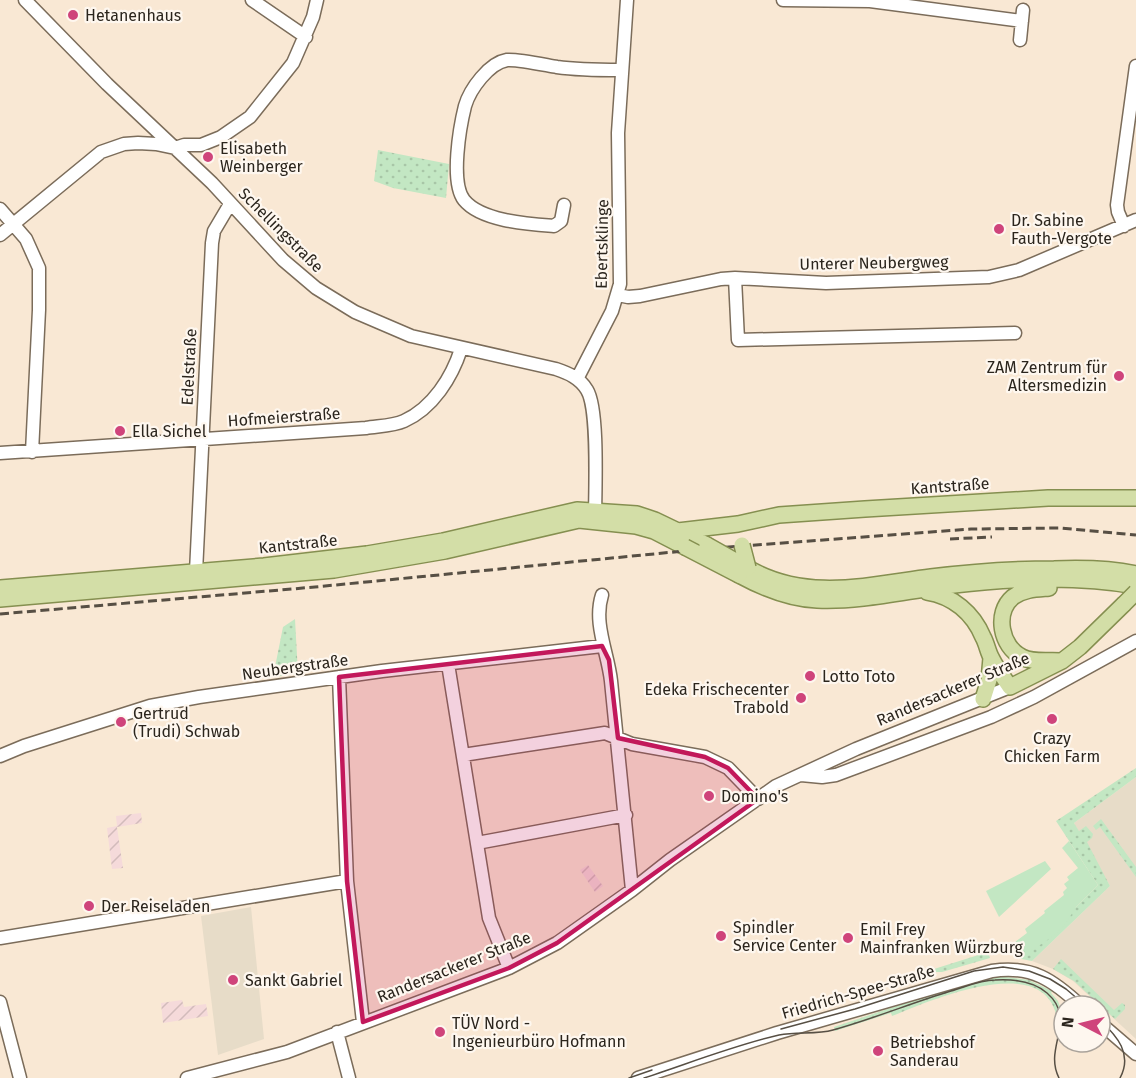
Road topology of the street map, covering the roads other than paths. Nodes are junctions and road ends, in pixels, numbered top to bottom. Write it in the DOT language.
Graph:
graph roads {
  1 [pos="25,0"];
  2 [pos="252,0"];
  3 [pos="316,0"];
  4 [pos="627,0"];
  5 [pos="783,0"];
  6 [pos="306,37"];
  7 [pos="1020,40"];
  8 [pos="1136,66"];
  9 [pos="621,70"];
  10 [pos="175,147"];
  11 [pos="231,204"];
  12 [pos="564,205"];
  13 [pos="0,209"];
  14 [pos="1136,220"];
  15 [pos="13,224"];
  16 [pos="1124,226"];
  17 [pos="0,235"];
  18 [pos="735,278"];
  19 [pos="618,295"];
  20 [pos="1015,333"];
  21 [pos="461,349"];
  22 [pos="577,379"];
  23 [pos="202,440"];
  24 [pos="32,452"];
  25 [pos="0,453"];
  26 [pos="1136,498"];
  27 [pos="595,515"];
  28 [pos="766,518"];
  29 [pos="678,531"];
  30 [pos="747,571"];
  31 [pos="196,572"];
  32 [pos="1136,574"];
  33 [pos="1136,586"];
  34 [pos="0,588"];
  35 [pos="915,590"];
  36 [pos="1136,594"];
  37 [pos="602,595"];
  38 [pos="0,599"];
  39 [pos="1136,641"];
  40 [pos="602,645"];
  41 [pos="991,658"];
  42 [pos="1062,661"];
  43 [pos="448,664"];
  44 [pos="339,677"];
  45 [pos="1010,687"];
  46 [pos="983,699"];
  47 [pos="618,738"];
  48 [pos="464,755"];
  49 [pos="0,756"];
  50 [pos="797,775"];
  51 [pos="758,799"];
  52 [pos="626,815"];
  53 [pos="477,843"];
  54 [pos="347,881"];
  55 [pos="632,890"];
  56 [pos="0,938"];
  57 [pos="508,968"];
  58 [pos="1067,994"];
  59 [pos="0,1002"];
  60 [pos="363,1022"];
  61 [pos="337,1032"];
  62 [pos="1112,1033"];
  63 [pos="1136,1054"];
  64 [pos="20,1078"];
  65 [pos="187,1078"];
  66 [pos="349,1078"];
  67 [pos="638,1078"];
  1 -- 10 [label="street, Schellingstraße"];
  2 -- 6 [label="street"];
  3 -- 6 [label="street"];
  4 -- 9 [label="street, Ebertsklinge"];
  5 -- 7 [label="street"];
  6 -- 10 [label="street"];
  8 -- 16 [label="street"];
  9 -- 12 [label="street"];
  9 -- 19 [label="street, Ebertsklinge"];
  10 -- 11 [label="street, Schellingstraße"];
  10 -- 15 [label="street"];
  11 -- 21 [label="street, Schellingstraße"];
  11 -- 23 [label="street, Edelstraße"];
  13 -- 15 [label="street"];
  14 -- 16 [label="street, Unterer Neubergweg"];
  15 -- 17 [label="street"];
  15 -- 24 [label="street"];
  16 -- 18 [label="street, Unterer Neubergweg"];
  18 -- 19 [label="street, Unterer Neubergweg"];
  18 -- 20 [label="street"];
  19 -- 22 [label="street, Ebertsklinge"];
  21 -- 22 [label="street, Schellingstraße"];
  21 -- 23 [label="street, Hofmeierstraße"];
  22 -- 27 [label="street"];
  23 -- 24 [label="street, Hofmeierstraße"];
  23 -- 31 [label="street, Edelstraße"];
  24 -- 25 [label="street, Hofmeierstraße"];
  26 -- 28 [label="main road, Kantstraße"];
  27 -- 29 [label="main road, Kantstraße"];
  27 -- 30 [label="main road, bridge"];
  27 -- 31 [label="main road, Kantstraße"];
  27 -- 38 [label="main road"];
  28 -- 29 [label="main road, Kantstraße"];
  28 -- 30 [label="main road, bridge"];
  29 -- 30 [label="main road, bridge"];
  30 -- 32 [label="main road"];
  30 -- 35 [label="main road"];
  31 -- 34 [label="main road, Kantstraße"];
  33 -- 35 [label="main road"];
  35 -- 41 [label="main road"];
  36 -- 42 [label="main road, Randersackerer Straße, bridge"];
  36 -- 42 [label="main road"];
  37 -- 40 [label="street"];
  39 -- 50 [label="street"];
  40 -- 43 [label="street, Neubergstraße"];
  40 -- 47 [label="street"];
  41 -- 45 [label="main road"];
  41 -- 46 [label="main road"];
  42 -- 45 [label="main road, Randersackerer Straße"];
  43 -- 44 [label="street, Neubergstraße"];
  43 -- 48 [label="street"];
  44 -- 49 [label="street, Neubergstraße"];
  44 -- 54 [label="street"];
  45 -- 46 [label="street, Randersackerer Straße"];
  46 -- 50 [label="street, Randersackerer Straße"];
  47 -- 48 [label="street"];
  47 -- 51 [label="street"];
  47 -- 52 [label="street"];
  48 -- 53 [label="street"];
  50 -- 51 [label="street, Randersackerer Straße"];
  51 -- 55 [label="street, Randersackerer Straße"];
  52 -- 53 [label="street"];
  52 -- 55 [label="street"];
  53 -- 57 [label="street"];
  54 -- 56 [label="street"];
  54 -- 60 [label="street"];
  55 -- 57 [label="street, Randersackerer Straße"];
  57 -- 60 [label="street, Randersackerer Straße"];
  58 -- 67 [label="street, Friedrich-Spee-Straße"];
  59 -- 64 [label="street"];
  60 -- 61 [label="street, Randersackerer Straße"];
  61 -- 65 [label="street, Randersackerer Straße"];
  61 -- 66 [label="street"];
  62 -- 63 [label="street"];
}
